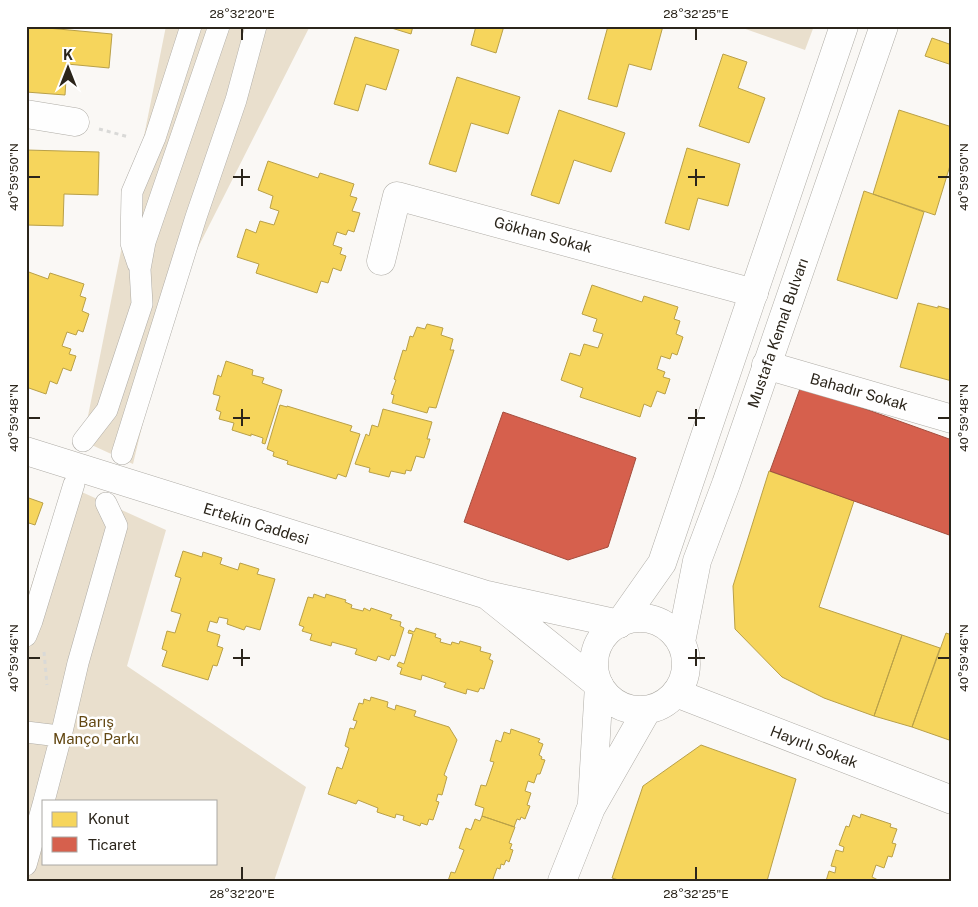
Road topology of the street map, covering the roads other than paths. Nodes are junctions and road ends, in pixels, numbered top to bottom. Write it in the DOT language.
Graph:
graph roads {
  1 [pos="191,26"];
  2 [pos="219,26"];
  3 [pos="256,26"];
  4 [pos="844,26"];
  5 [pos="884,26"];
  6 [pos="26,114"];
  7 [pos="75,122"];
  8 [pos="380,261"];
  9 [pos="140,269"];
  10 [pos="754,293"];
  11 [pos="766,365"];
  12 [pos="952,418"];
  13 [pos="83,441"];
  14 [pos="26,451"];
  15 [pos="122,454"];
  16 [pos="74,484"];
  17 [pos="106,502"];
  18 [pos="487,595"];
  19 [pos="619,624"];
  20 [pos="34,642"];
  21 [pos="681,642"];
  22 [pos="599,685"];
  23 [pos="676,693"];
  24 [pos="647,710"];
  25 [pos="26,732"];
  26 [pos="60,740"];
  27 [pos="44,800"];
  28 [pos="952,800"];
  29 [pos="42,808"];
  30 [pos="591,808"];
  31 [pos="26,866"];
  32 [pos="562,881"];
  1 -- 9 [label="street"];
  2 -- 9 [label="street"];
  3 -- 15 [label="street"];
  4 -- 10 [label="main road"];
  5 -- 11 [label="main road, Mustafa Kemal Bulvarı"];
  6 -- 7 [label="main road"];
  8 -- 10 [label="main road, Gökhan Sokak"];
  9 -- 13 [label="street"];
  10 -- 19 [label="main road"];
  11 -- 12 [label="main road, Bahadır Sokak"];
  11 -- 21 [label="main road, Mustafa Kemal Bulvarı"];
  14 -- 18 [label="main road, Ertekin Caddesi"];
  16 -- 20 [label="street"];
  17 -- 26 [label="street"];
  18 -- 19 [label="main road, Ertekin Caddesi"];
  18 -- 22 [label="main road"];
  19 -- 21 [label="main road"];
  19 -- 22 [label="main road"];
  21 -- 23 [label="main road"];
  22 -- 24 [label="main road"];
  22 -- 30 [label="main road"];
  23 -- 24 [label="main road"];
  23 -- 28 [label="main road, Hayırlı Sokak"];
  24 -- 30 [label="main road"];
  25 -- 26 [label="street"];
  26 -- 27 [label="street"];
  29 -- 31 [label="street"];
  30 -- 32 [label="main road"];
}
